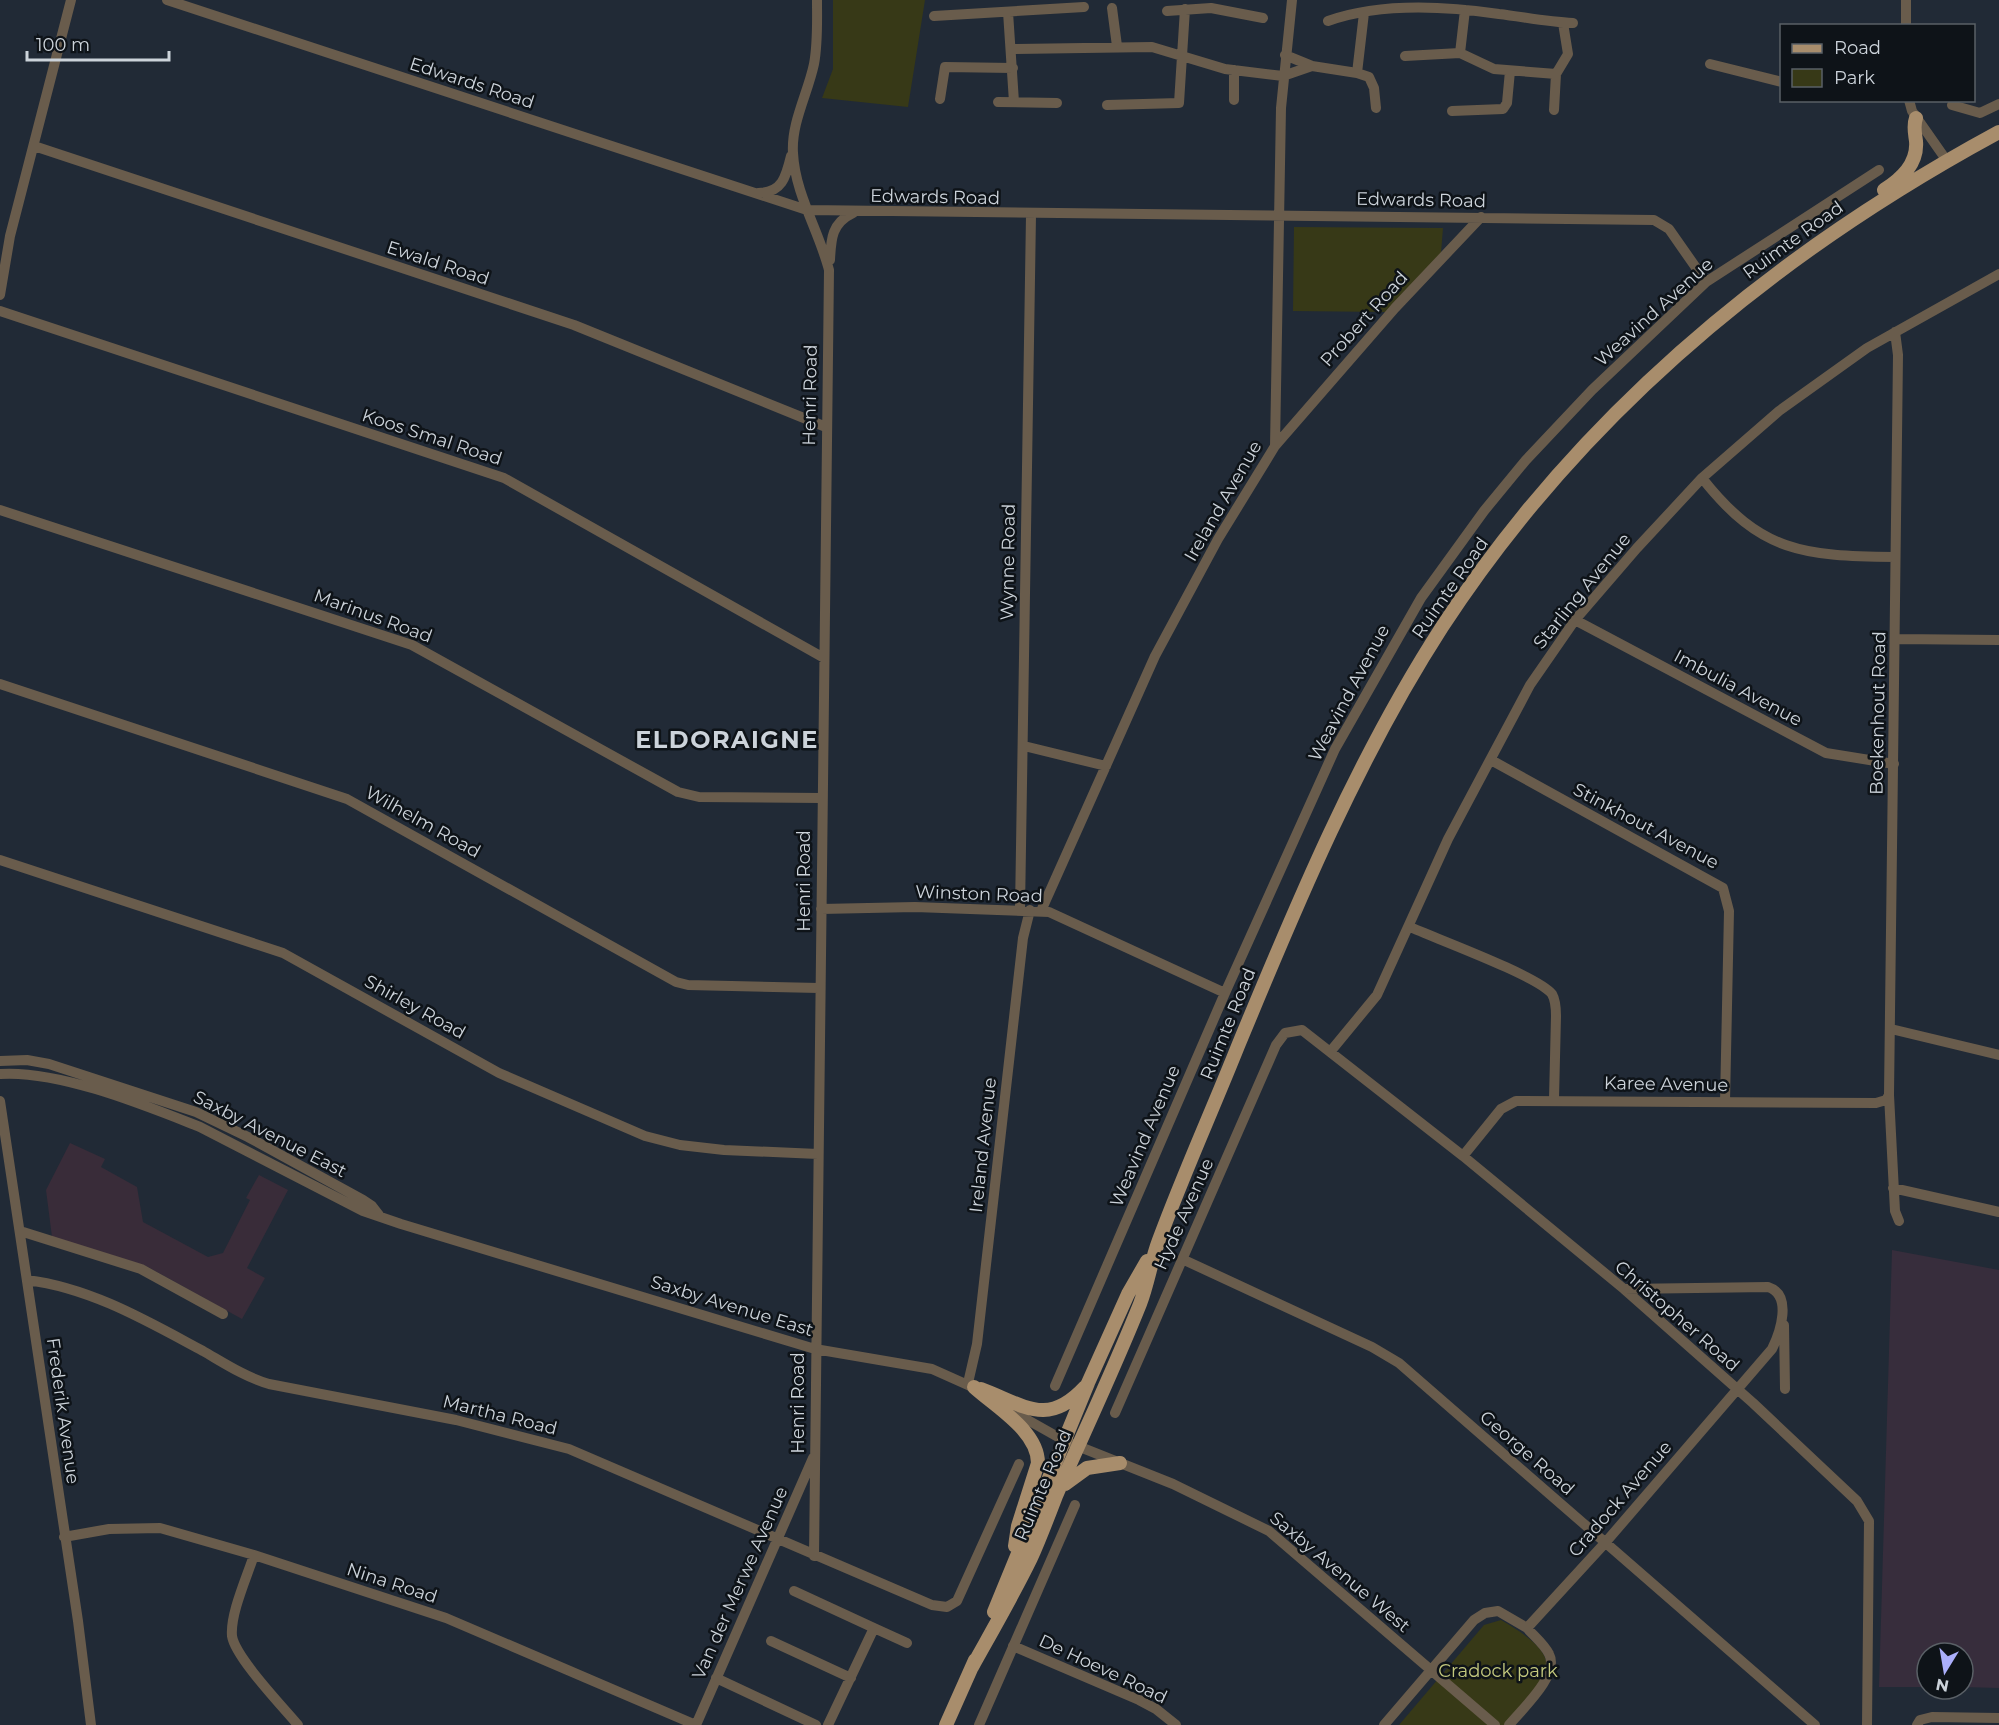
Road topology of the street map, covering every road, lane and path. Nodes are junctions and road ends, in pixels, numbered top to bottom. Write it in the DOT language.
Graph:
graph roads {
  1 [pos="71,0"];
  2 [pos="167,0"];
  3 [pos="817,0"];
  4 [pos="1292,0"];
  5 [pos="1906,0"];
  6 [pos="1084,7"];
  7 [pos="1112,8"];
  8 [pos="1185,9"];
  9 [pos="1465,10"];
  10 [pos="1167,11"];
  11 [pos="1008,12"];
  12 [pos="1364,13"];
  13 [pos="934,16"];
  14 [pos="1263,18"];
  15 [pos="1328,21"];
  16 [pos="1906,24"];
  17 [pos="1117,46"];
  18 [pos="1011,49"];
  19 [pos="1460,53"];
  20 [pos="1182,54"];
  21 [pos="1285,55"];
  22 [pos="1405,56"];
  23 [pos="1710,64"];
  24 [pos="1312,66"];
  25 [pos="1013,68"];
  26 [pos="1234,70"];
  27 [pos="1510,71"];
  28 [pos="1357,73"];
  29 [pos="1556,74"];
  30 [pos="1283,76"];
  31 [pos="1780,82"];
  32 [pos="940,99"];
  33 [pos="1234,100"];
  34 [pos="998,102"];
  35 [pos="1014,102"];
  36 [pos="1910,102"];
  37 [pos="1057,103"];
  38 [pos="1999,104"];
  39 [pos="1107,105"];
  40 [pos="1952,105"];
  41 [pos="1376,108"];
  42 [pos="1554,110"];
  43 [pos="1452,111"];
  44 [pos="1916,118"];
  45 [pos="1999,132"];
  46 [pos="34,146"];
  47 [pos="792,152"];
  48 [pos="1947,161"];
  49 [pos="1879,170"];
  50 [pos="752,193"];
  51 [pos="807,210"];
  52 [pos="853,213"];
  53 [pos="1031,214"];
  54 [pos="1279,214"];
  55 [pos="1481,217"];
  56 [pos="1823,238"];
  57 [pos="829,270"];
  58 [pos="1999,274"];
  59 [pos="1706,282"];
  60 [pos="0,295"];
  61 [pos="0,311"];
  62 [pos="1895,332"];
  63 [pos="825,426"];
  64 [pos="1275,446"];
  65 [pos="1702,478"];
  66 [pos="0,510"];
  67 [pos="1894,557"];
  68 [pos="1575,620"];
  69 [pos="1896,639"];
  70 [pos="1999,640"];
  71 [pos="824,658"];
  72 [pos="0,684"];
  73 [pos="1024,746"];
  74 [pos="1491,760"];
  75 [pos="1893,764"];
  76 [pos="1106,766"];
  77 [pos="822,798"];
  78 [pos="0,860"];
  79 [pos="821,909"];
  80 [pos="1030,911"];
  81 [pos="1410,927"];
  82 [pos="819,988"];
  83 [pos="1225,993"];
  84 [pos="1891,1029"];
  85 [pos="1289,1031"];
  86 [pos="1330,1052"];
  87 [pos="1999,1055"];
  88 [pos="0,1061"];
  89 [pos="0,1074"];
  90 [pos="1889,1095"];
  91 [pos="1554,1100"];
  92 [pos="0,1101"];
  93 [pos="1725,1101"];
  94 [pos="818,1154"];
  95 [pos="1464,1156"];
  96 [pos="1893,1188"];
  97 [pos="1999,1212"];
  98 [pos="380,1215"];
  99 [pos="1899,1221"];
  100 [pos="20,1231"];
  101 [pos="1158,1244"];
  102 [pos="1182,1259"];
  103 [pos="27,1280"];
  104 [pos="1624,1289"];
  105 [pos="1783,1310"];
  106 [pos="224,1314"];
  107 [pos="815,1349"];
  108 [pos="1088,1383"];
  109 [pos="971,1385"];
  110 [pos="1055,1386"];
  111 [pos="1785,1389"];
  112 [pos="1736,1390"];
  113 [pos="1115,1413"];
  114 [pos="1065,1441"];
  115 [pos="1079,1447"];
  116 [pos="814,1455"];
  117 [pos="1120,1463"];
  118 [pos="1019,1464"];
  119 [pos="1056,1498"];
  120 [pos="1075,1504"];
  121 [pos="64,1537"];
  122 [pos="776,1539"];
  123 [pos="1605,1543"];
  124 [pos="1016,1554"];
  125 [pos="254,1555"];
  126 [pos="814,1556"];
  127 [pos="794,1591"];
  128 [pos="874,1628"];
  129 [pos="1527,1628"];
  130 [pos="771,1641"];
  131 [pos="907,1643"];
  132 [pos="1013,1646"];
  133 [pos="972,1667"];
  134 [pos="1430,1669"];
  135 [pos="716,1678"];
  136 [pos="851,1678"];
  137 [pos="1999,1718"];
  138 [pos="809,1724"];
  139 [pos="91,1725"];
  140 [pos="298,1725"];
  141 [pos="696,1725"];
  142 [pos="828,1725"];
  143 [pos="946,1725"];
  144 [pos="979,1725"];
  145 [pos="1176,1725"];
  146 [pos="1384,1725"];
  147 [pos="1495,1725"];
  148 [pos="1509,1725"];
  149 [pos="1815,1725"];
  150 [pos="1867,1725"];
  151 [pos="1917,1725"];
  1 -- 46 [label="street"];
  2 -- 50 [label="street, Edwards Road"];
  3 -- 47 [label="street"];
  4 -- 21 [label="street, Ireland Avenue"];
  5 -- 16 [label="street"];
  6 -- 11 [label="street"];
  7 -- 17 [label="street"];
  8 -- 10 [label="street"];
  8 -- 14 [label="street"];
  8 -- 20 [label="street"];
  9 -- 12 [label="street"];
  9 -- 19 [label="street"];
  9 -- 29 [label="street"];
  11 -- 13 [label="street"];
  11 -- 18 [label="street"];
  12 -- 15 [label="street"];
  12 -- 28 [label="street"];
  17 -- 18 [label="street"];
  17 -- 20 [label="street"];
  18 -- 25 [label="street"];
  19 -- 22 [label="street"];
  19 -- 27 [label="street"];
  20 -- 26 [label="street"];
  20 -- 39 [label="street"];
  21 -- 24 [label="street"];
  21 -- 30 [label="street, Ireland Avenue"];
  23 -- 31 [label="street"];
  24 -- 28 [label="street"];
  24 -- 30 [label="street"];
  25 -- 32 [label="street"];
  25 -- 35 [label="street"];
  26 -- 30 [label="street"];
  26 -- 33 [label="street"];
  27 -- 29 [label="street"];
  27 -- 43 [label="street"];
  28 -- 41 [label="street"];
  29 -- 42 [label="street"];
  30 -- 54 [label="street, Ireland Avenue"];
  34 -- 35 [label="street"];
  35 -- 37 [label="street"];
  36 -- 44 [label="street"];
  38 -- 40 [label="street"];
  44 -- 48 [label="street"];
  44 -- 56 [label="main road"];
  45 -- 48 [label="main road, Ruimte Road"];
  46 -- 60 [label="street"];
  46 -- 63 [label="street, Ewald Road"];
  47 -- 50 [label="street"];
  47 -- 51 [label="street, Henri Road"];
  48 -- 56 [label="main road, Ruimte Road"];
  49 -- 59 [label="street, Weavind Avenue"];
  50 -- 51 [label="street, Edwards Road"];
  51 -- 52 [label="street, Edwards Road"];
  51 -- 57 [label="street, Henri Road"];
  52 -- 53 [label="street, Edwards Road"];
  52 -- 57 [label="street"];
  53 -- 54 [label="street, Edwards Road"];
  53 -- 73 [label="street, Wynne Road"];
  54 -- 55 [label="street, Edwards Road"];
  54 -- 64 [label="street, Ireland Avenue"];
  55 -- 59 [label="street, Edwards Road"];
  55 -- 64 [label="street, Probert Road"];
  56 -- 101 [label="main road, Ruimte Road"];
  57 -- 63 [label="street, Henri Road"];
  58 -- 62 [label="street, Starling Avenue"];
  59 -- 83 [label="street, Weavind Avenue"];
  61 -- 71 [label="street, Koos Smal Road"];
  62 -- 65 [label="street, Starling Avenue"];
  62 -- 67 [label="street, Boekenhout Road"];
  63 -- 71 [label="street, Henri Road"];
  64 -- 76 [label="street, Ireland Avenue"];
  65 -- 67 [label="street"];
  65 -- 68 [label="street, Starling Avenue"];
  66 -- 77 [label="street, Marinus Road"];
  67 -- 69 [label="street, Boekenhout Road"];
  68 -- 74 [label="street, Starling Avenue"];
  68 -- 75 [label="street, Imbulia Avenue"];
  69 -- 70 [label="street"];
  69 -- 75 [label="street, Boekenhout Road"];
  71 -- 77 [label="street, Henri Road"];
  72 -- 82 [label="street, Wilhelm Road"];
  73 -- 76 [label="street"];
  73 -- 80 [label="street, Wynne Road"];
  74 -- 81 [label="street, Starling Avenue"];
  74 -- 93 [label="street, Stinkhout Avenue"];
  75 -- 84 [label="street, Boekenhout Road"];
  76 -- 80 [label="street, Ireland Avenue"];
  77 -- 79 [label="street, Henri Road"];
  78 -- 94 [label="street, Shirley Road"];
  79 -- 80 [label="street, Winston Road"];
  79 -- 82 [label="street, Henri Road"];
  80 -- 83 [label="street, Winston Road"];
  80 -- 109 [label="street, Ireland Avenue"];
  81 -- 86 [label="street, Starling Avenue"];
  81 -- 91 [label="street"];
  82 -- 94 [label="street, Henri Road"];
  83 -- 110 [label="street, Weavind Avenue"];
  84 -- 87 [label="street"];
  84 -- 90 [label="street, Boekenhout Road"];
  85 -- 86 [label="street, Christopher Road"];
  85 -- 102 [label="street, Hyde Avenue"];
  86 -- 95 [label="street, Christopher Road"];
  88 -- 98 [label="street, Saxby Avenue East"];
  89 -- 98 [label="street, Saxby Avenue East"];
  90 -- 93 [label="street, Karee Avenue"];
  90 -- 96 [label="street, Boekenhout Road"];
  91 -- 93 [label="street, Karee Avenue"];
  91 -- 95 [label="street, Karee Avenue"];
  92 -- 100 [label="street, Frederik Avenue"];
  94 -- 107 [label="street, Henri Road"];
  95 -- 104 [label="street, Christopher Road"];
  96 -- 97 [label="street"];
  96 -- 99 [label="street, Boekenhout Road"];
  98 -- 107 [label="street, Saxby Avenue East"];
  100 -- 103 [label="street, Frederik Avenue"];
  100 -- 106 [label="street"];
  101 -- 108 [label="main road, Ruimte Road"];
  101 -- 115 [label="main road, Ruimte Road"];
  102 -- 113 [label="street, Hyde Avenue"];
  102 -- 123 [label="street, George Road"];
  103 -- 121 [label="street, Frederik Avenue"];
  103 -- 122 [label="street, Martha Road"];
  104 -- 105 [label="street"];
  104 -- 112 [label="street, Christopher Road"];
  105 -- 111 [label="street"];
  105 -- 112 [label="street, Cradock Avenue"];
  107 -- 109 [label="street, Saxby Avenue East"];
  107 -- 116 [label="street, Henri Road"];
  108 -- 109 [label="main road"];
  108 -- 114 [label="main road, Ruimte Road"];
  109 -- 114 [label="street, Saxby Avenue East"];
  109 -- 124 [label="main road"];
  112 -- 123 [label="street, Cradock Avenue"];
  112 -- 150 [label="street, Christopher Road"];
  114 -- 115 [label="street, Saxby Avenue East"];
  114 -- 124 [label="main road, Ruimte Road"];
  115 -- 117 [label="street, Saxby Avenue West"];
  115 -- 119 [label="main road, Ruimte Road"];
  116 -- 122 [label="street, Van der Merwe Avenue"];
  116 -- 126 [label="street, Henri Road"];
  117 -- 119 [label="main road"];
  117 -- 134 [label="street, Saxby Avenue West"];
  118 -- 126 [label="street, Martha Road"];
  119 -- 133 [label="main road, Ruimte Road"];
  120 -- 132 [label="street"];
  121 -- 125 [label="street, Nina Road"];
  121 -- 139 [label="street, Frederik Avenue"];
  122 -- 126 [label="street, Martha Road"];
  122 -- 135 [label="street, Van der Merwe Avenue"];
  123 -- 129 [label="street, Cradock Avenue"];
  123 -- 149 [label="street, George Road"];
  124 -- 133 [label="main road, Ruimte Road"];
  125 -- 140 [label="street"];
  125 -- 141 [label="street, Nina Road"];
  127 -- 128 [label="street"];
  128 -- 131 [label="street"];
  128 -- 136 [label="street"];
  129 -- 134 [label="street"];
  129 -- 148 [label="street"];
  130 -- 136 [label="street"];
  132 -- 144 [label="street"];
  132 -- 145 [label="street, De Hoeve Road"];
  133 -- 143 [label="main road, Ruimte Road"];
  134 -- 146 [label="street"];
  134 -- 147 [label="street, Saxby Avenue West"];
  135 -- 138 [label="street"];
  135 -- 141 [label="street, Van der Merwe Avenue"];
  136 -- 142 [label="street"];
  137 -- 151 [label="street"];
}
